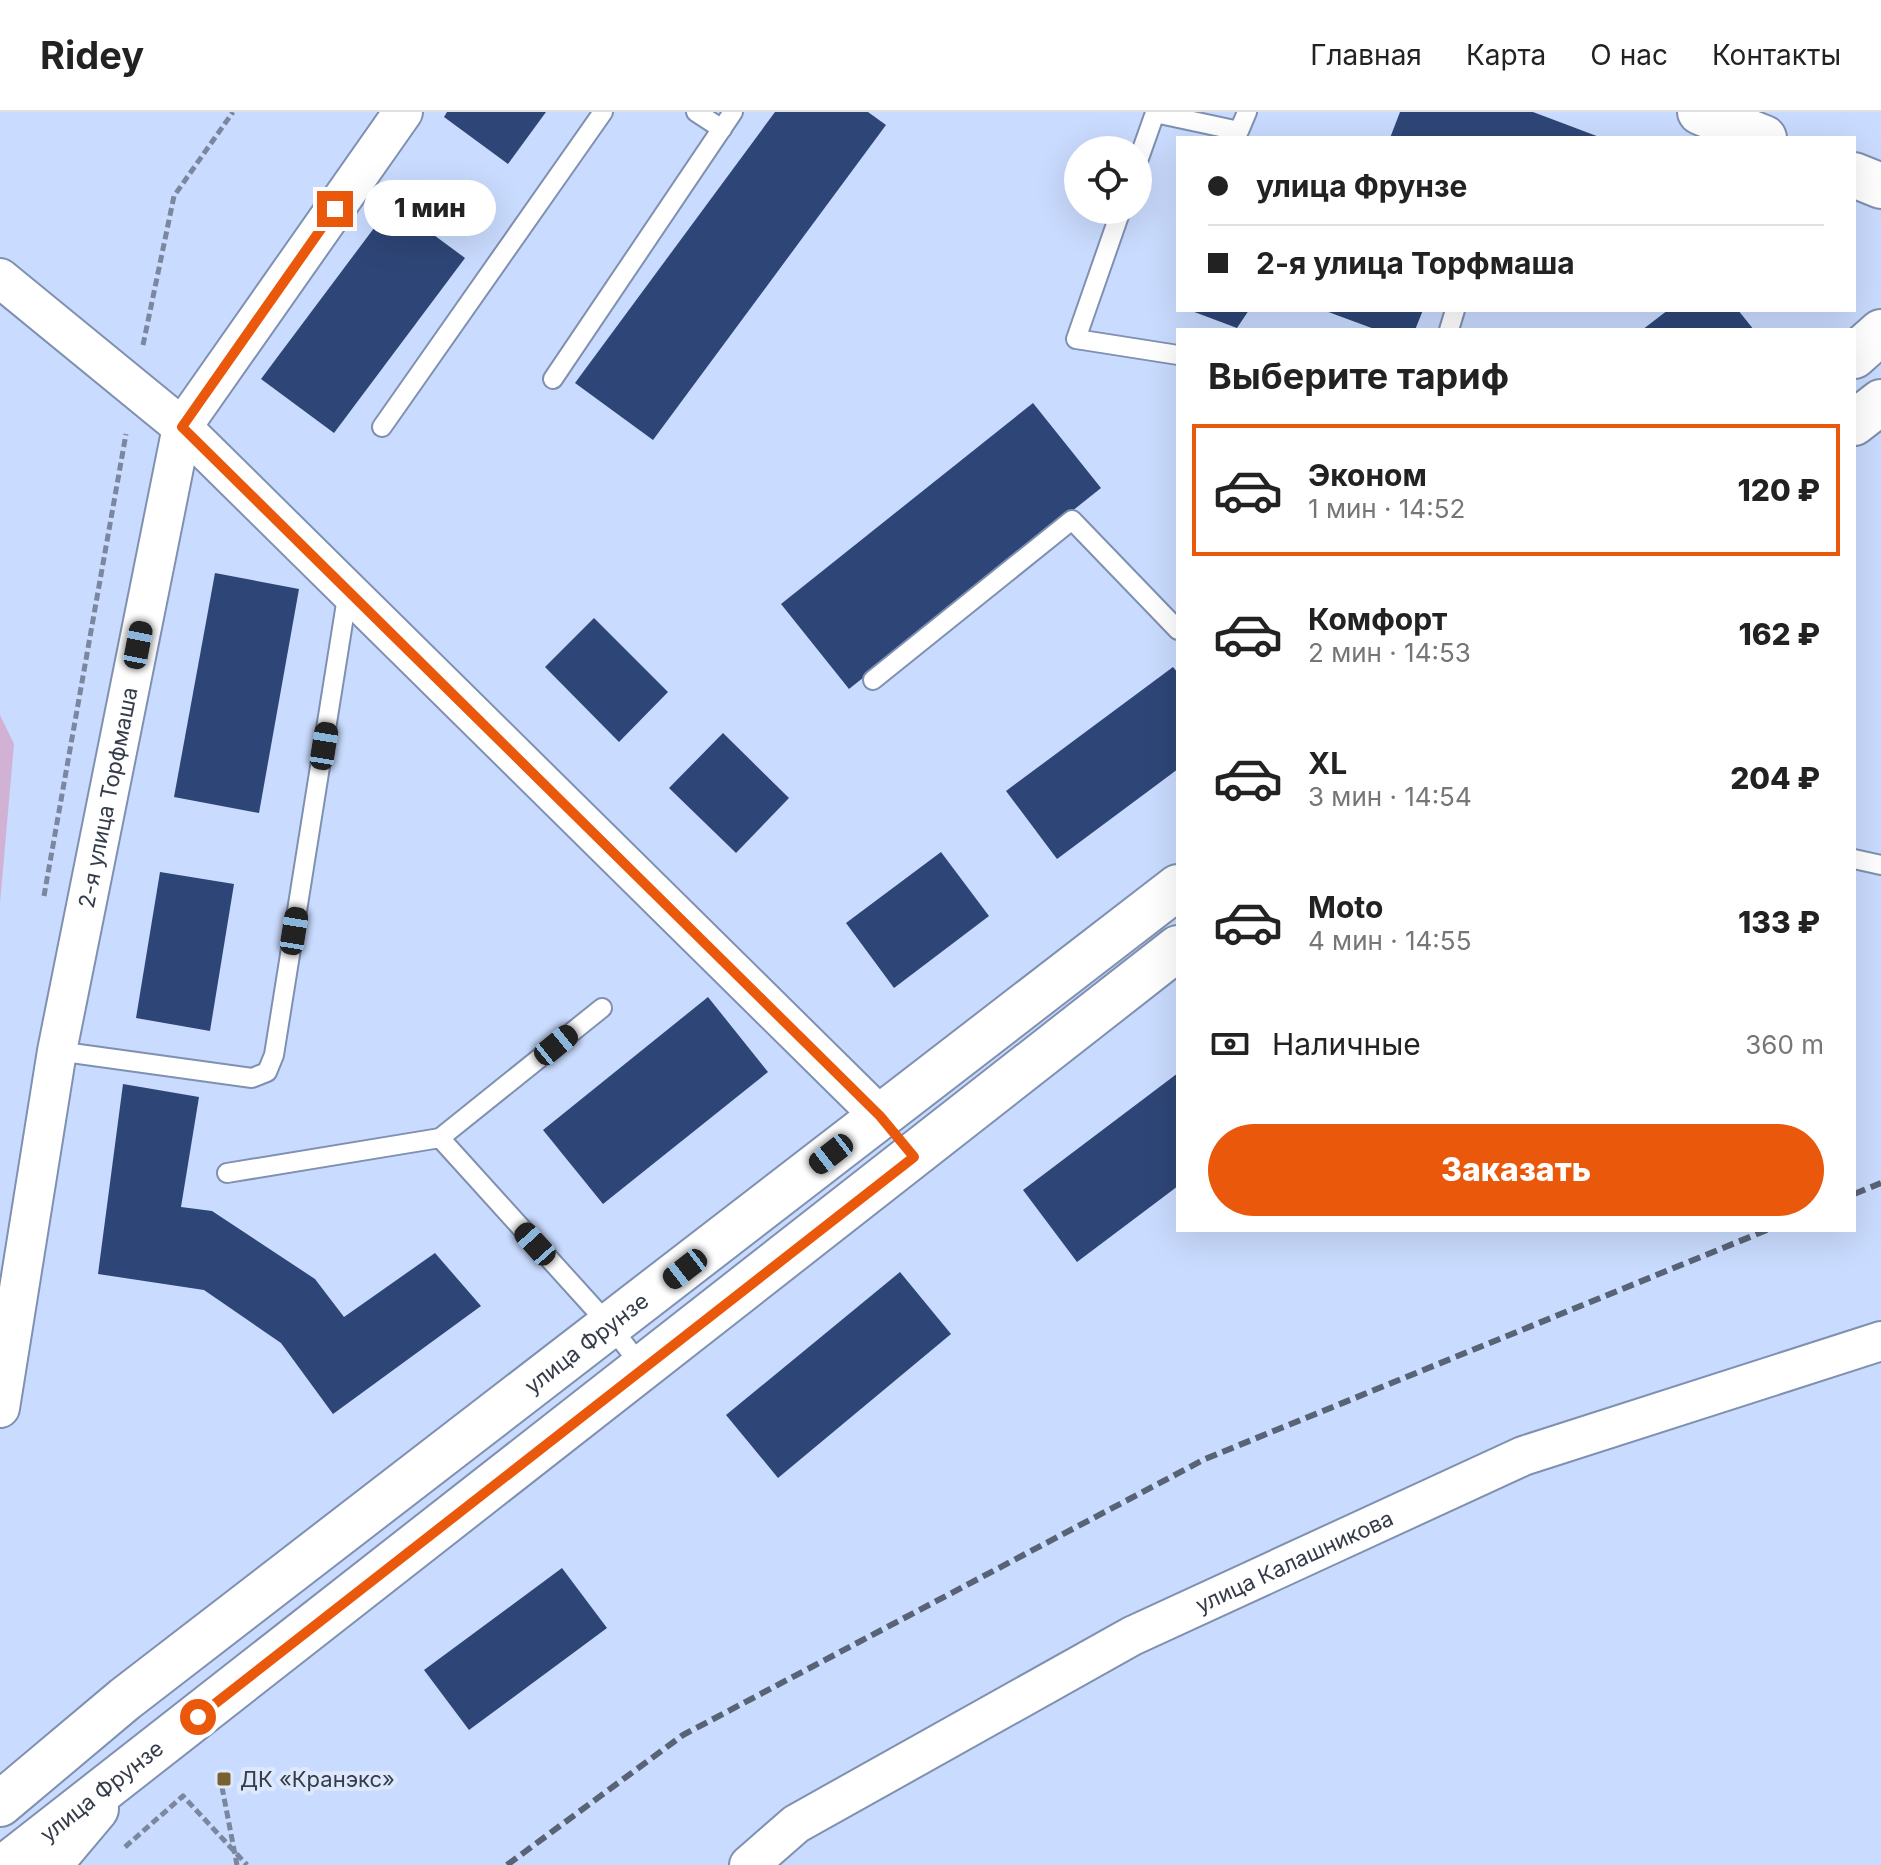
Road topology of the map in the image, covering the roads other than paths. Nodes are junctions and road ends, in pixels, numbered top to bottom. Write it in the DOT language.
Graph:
graph roads {
  1 [pos="403,112"];
  2 [pos="603,112"];
  3 [pos="696,112"];
  4 [pos="733,112"];
  5 [pos="1247,112"];
  6 [pos="1700,112"];
  7 [pos="1153,113"];
  8 [pos="722,129"];
  9 [pos="1146,136"];
  10 [pos="1759,136"];
  11 [pos="1856,176"];
  12 [pos="1881,186"];
  13 [pos="1116,224"];
  14 [pos="0,278"];
  15 [pos="1881,332"];
  16 [pos="1856,354"];
  17 [pos="1176,355"];
  18 [pos="553,379"];
  19 [pos="1881,402"];
  20 [pos="1856,421"];
  21 [pos="182,427"];
  22 [pos="382,427"];
  23 [pos="348,591"];
  24 [pos="1176,628"];
  25 [pos="873,680"];
  26 [pos="1856,859"];
  27 [pos="1881,865"];
  28 [pos="1176,889"];
  29 [pos="1176,950"];
  30 [pos="602,1008"];
  31 [pos="57,1051"];
  32 [pos="880,1116"];
  33 [pos="440,1138"];
  34 [pos="914,1157"];
  35 [pos="227,1173"];
  36 [pos="611,1327"];
  37 [pos="1881,1341"];
  38 [pos="643,1368"];
  39 [pos="0,1408"];
  40 [pos="108,1713"];
  41 [pos="148,1756"];
  42 [pos="0,1804"];
  43 [pos="0,1812"];
  44 [pos="7,1865"];
  45 [pos="49,1865"];
  46 [pos="749,1865"];
  1 -- 21 [label="street, 2-я улица Торфмаша"];
  2 -- 22 [label="lane"];
  3 -- 8 [label="lane"];
  4 -- 8 [label="lane"];
  5 -- 7 [label="lane"];
  6 -- 10 [label="main road"];
  7 -- 9 [label="lane"];
  8 -- 18 [label="lane"];
  11 -- 12 [label="main road"];
  13 -- 17 [label="lane"];
  14 -- 21 [label="street"];
  15 -- 16 [label="main road"];
  19 -- 20 [label="main road"];
  21 -- 23 [label="street"];
  21 -- 31 [label="street, 2-я улица Торфмаша"];
  23 -- 31 [label="lane"];
  23 -- 32 [label="street"];
  24 -- 25 [label="lane"];
  26 -- 27 [label="lane"];
  28 -- 32 [label="main road, улица Фрунзе"];
  29 -- 34 [label="main road, улица Фрунзе"];
  30 -- 33 [label="lane"];
  31 -- 39 [label="street, 2-я улица Торфмаша"];
  32 -- 34 [label="main road"];
  32 -- 36 [label="main road, улица Фрунзе"];
  33 -- 35 [label="lane"];
  33 -- 36 [label="lane"];
  34 -- 38 [label="main road, улица Фрунзе"];
  36 -- 38 [label="lane"];
  36 -- 40 [label="main road, улица Фрунзе"];
  37 -- 46 [label="street, улица Калашникова"];
  38 -- 41 [label="main road, улица Фрунзе"];
  40 -- 42 [label="main road, улица Фрунзе"];
  40 -- 43 [label="main road"];
  41 -- 44 [label="main road, улица Фрунзе"];
  41 -- 45 [label="main road"];
}
